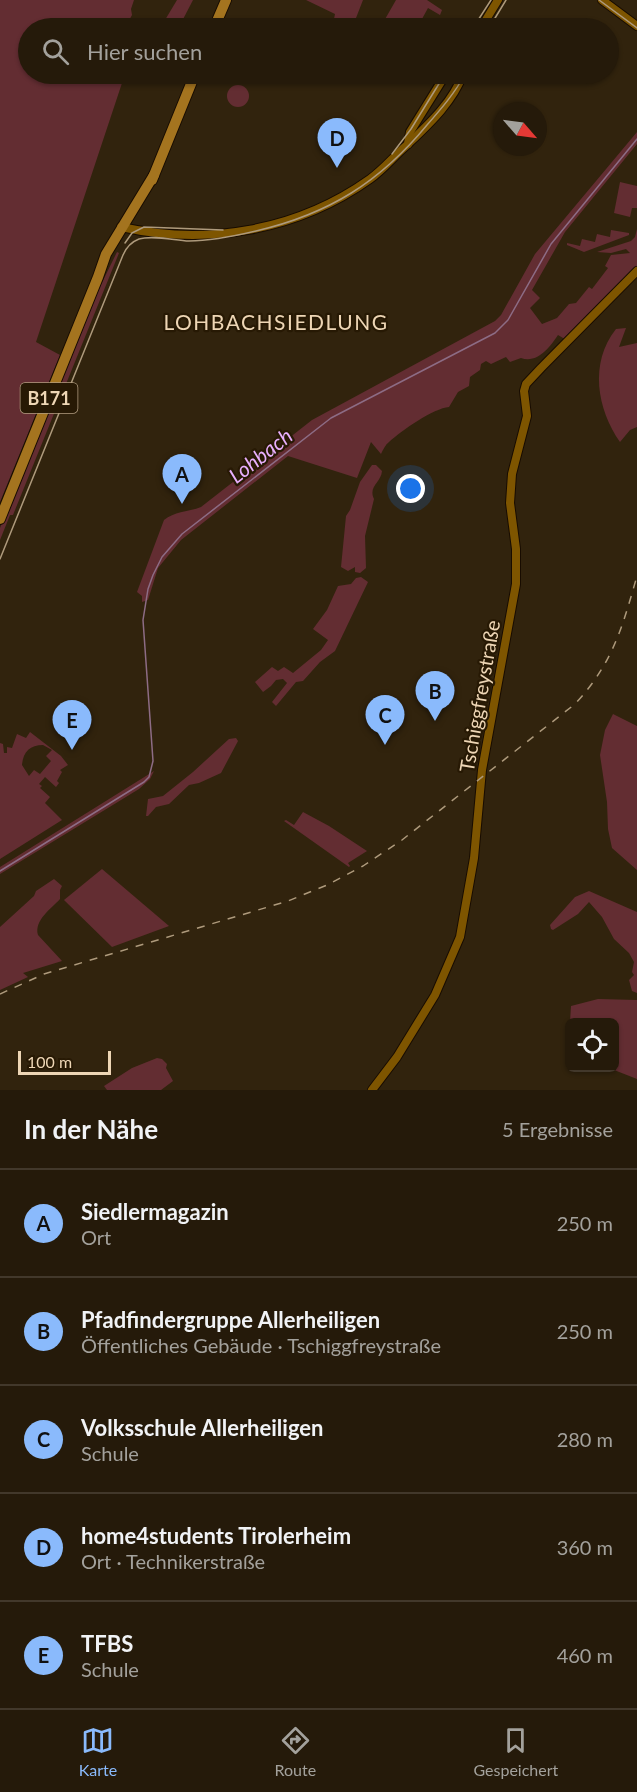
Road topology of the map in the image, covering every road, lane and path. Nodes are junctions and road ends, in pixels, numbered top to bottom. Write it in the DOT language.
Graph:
graph roads {
  1 [pos="226,0"];
  2 [pos="498,0"];
  3 [pos="602,0"];
  4 [pos="218,18"];
  5 [pos="487,18"];
  6 [pos="637,26"];
  7 [pos="191,84"];
  8 [pos="440,84"];
  9 [pos="450,84"];
  10 [pos="458,84"];
  11 [pos="454,91"];
  12 [pos="408,144"];
  13 [pos="124,228"];
  14 [pos="637,271"];
  15 [pos="0,519"];
  16 [pos="372,1090"];
  1 -- 4 [label="main road"];
  2 -- 5 [label="street"];
  3 -- 6 [label="street"];
  7 -- 13 [label="main road, B171"];
  8 -- 11 [label="street"];
  8 -- 12 [label="street"];
  9 -- 11 [label="street"];
  10 -- 11 [label="street"];
  11 -- 12 [label="street"];
  12 -- 13 [label="street"];
  13 -- 15 [label="main road, B171"];
  14 -- 16 [label="street, Tschiggfreystraße"];
}
